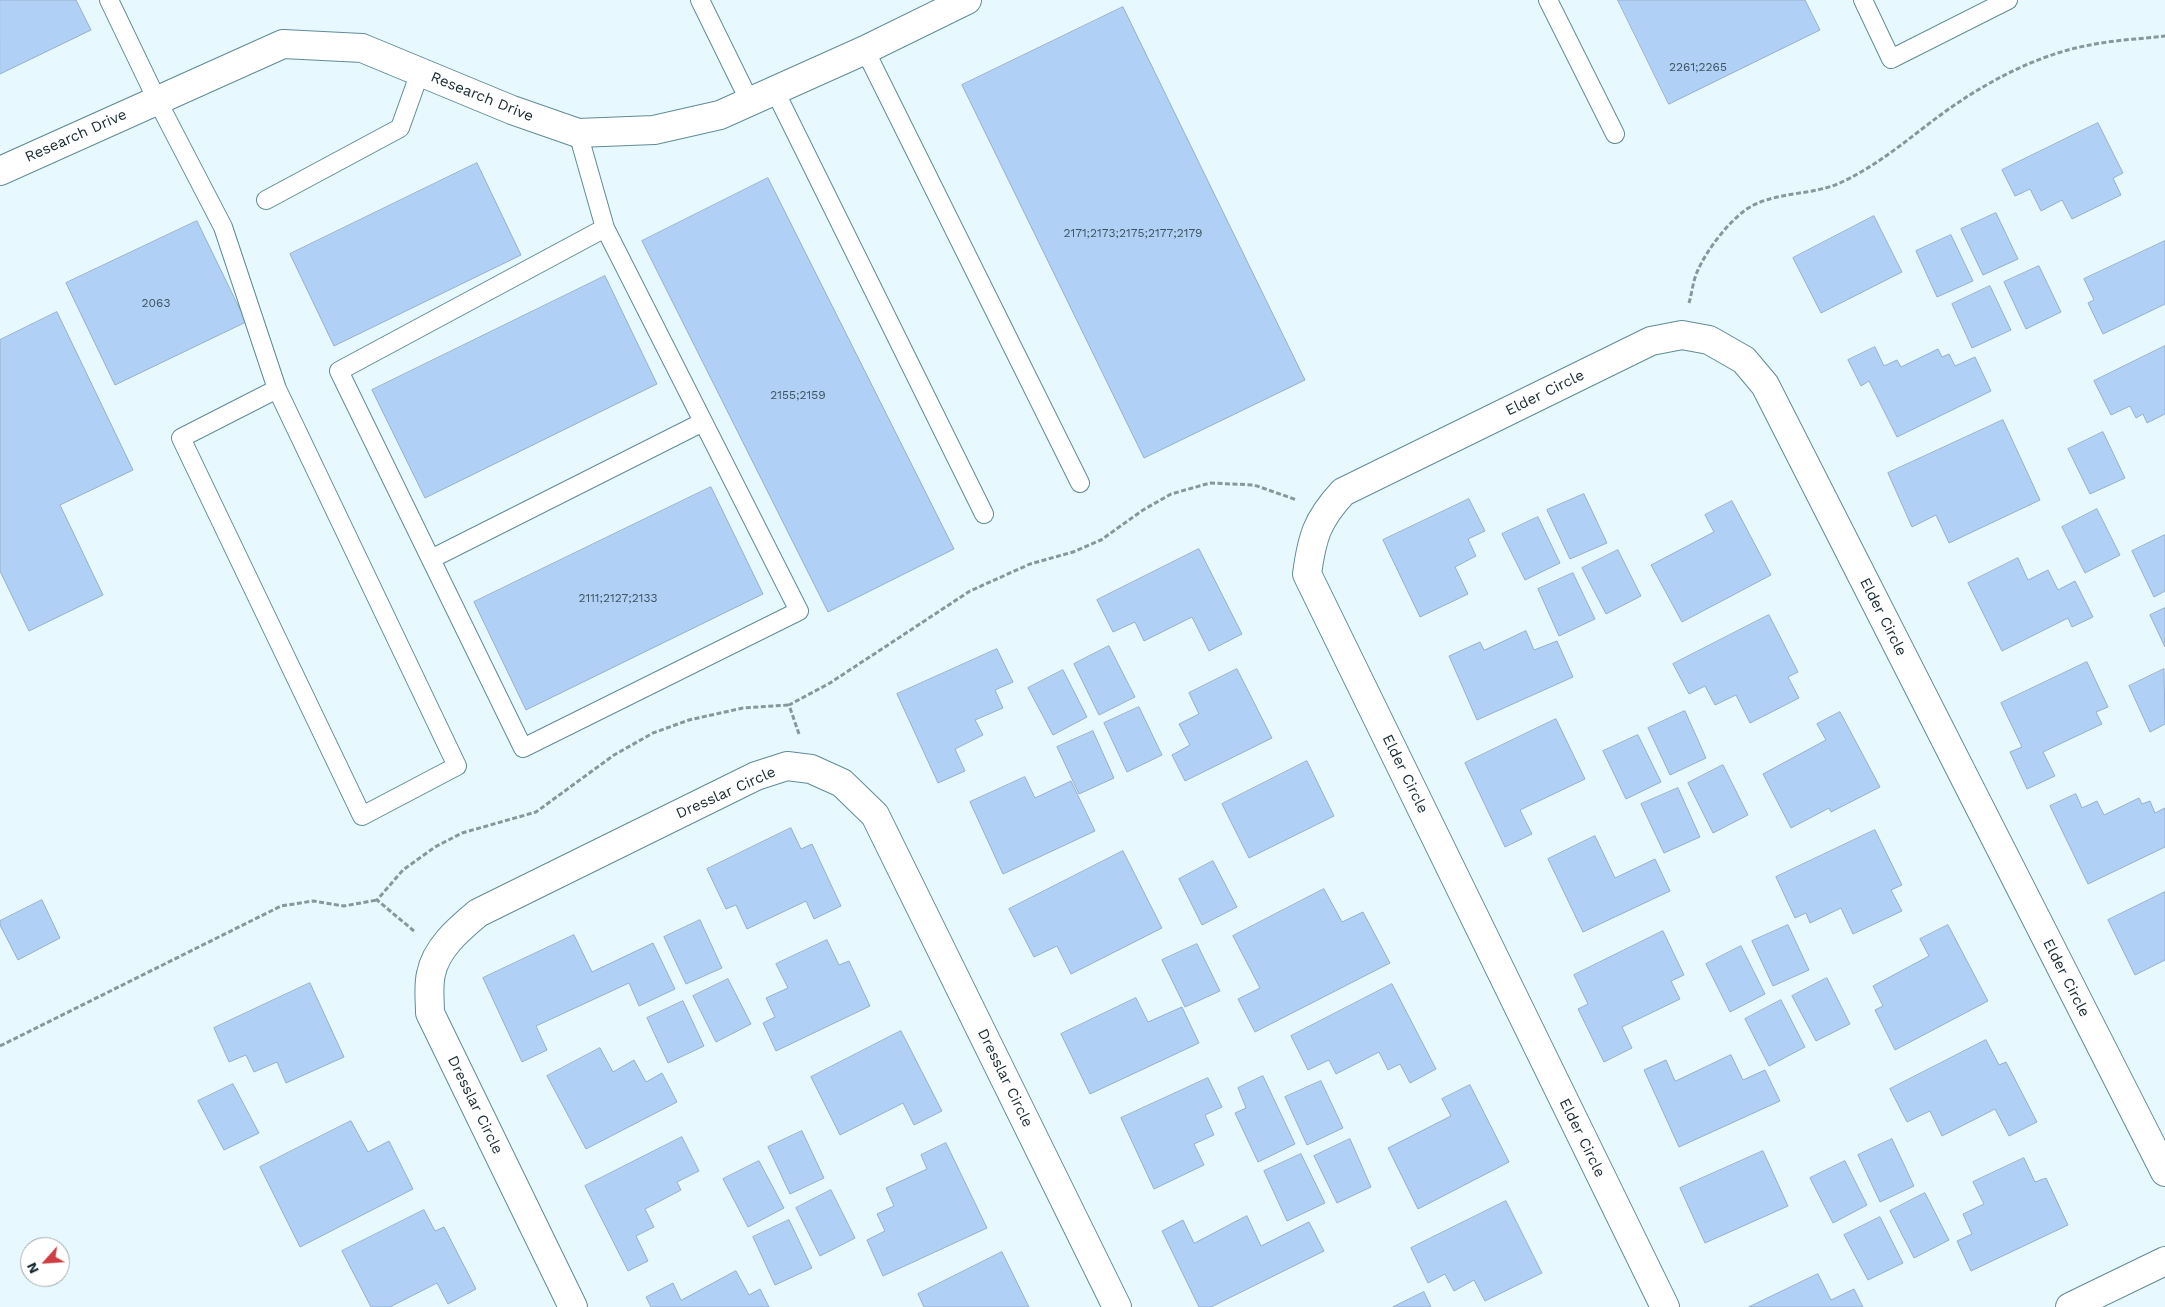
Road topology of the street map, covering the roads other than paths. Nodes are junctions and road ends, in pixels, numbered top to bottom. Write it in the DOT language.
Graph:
graph roads {
  1 [pos="109,0"];
  2 [pos="967,0"];
  3 [pos="1548,0"];
  4 [pos="1863,0"];
  5 [pos="2008,0"];
  6 [pos="703,1"];
  7 [pos="865,50"];
  8 [pos="420,72"];
  9 [pos="776,90"];
  10 [pos="157,100"];
  11 [pos="750,102"];
  12 [pos="578,133"];
  13 [pos="1615,134"];
  14 [pos="0,170"];
  15 [pos="266,200"];
  16 [pos="606,228"];
  17 [pos="277,389"];
  18 [pos="703,422"];
  19 [pos="1080,483"];
  20 [pos="984,514"];
  21 [pos="431,559"];
  22 [pos="2165,1172"];
  23 [pos="2165,1261"];
  24 [pos="573,1307"];
  25 [pos="1117,1307"];
  26 [pos="1665,1307"];
  27 [pos="2070,1307"];
  1 -- 10 [label="lane"];
  2 -- 7 [label="street, Research Drive"];
  3 -- 13 [label="lane"];
  4 -- 5 [label="lane"];
  6 -- 11 [label="lane"];
  7 -- 9 [label="street, Research Drive"];
  7 -- 19 [label="lane"];
  8 -- 10 [label="street, Research Drive"];
  8 -- 12 [label="street, Research Drive"];
  8 -- 15 [label="lane"];
  9 -- 11 [label="street, Research Drive"];
  9 -- 20 [label="lane"];
  10 -- 14 [label="street, Research Drive"];
  10 -- 17 [label="lane"];
  11 -- 12 [label="street, Research Drive"];
  12 -- 16 [label="lane"];
  16 -- 18 [label="lane"];
  16 -- 21 [label="lane"];
  17 -- 17 [label="lane"];
  18 -- 21 [label="lane"];
  18 -- 21 [label="lane"];
  22 -- 26 [label="street, Elder Circle"];
  23 -- 27 [label="street"];
  24 -- 25 [label="street, Dresslar Circle"];
}
